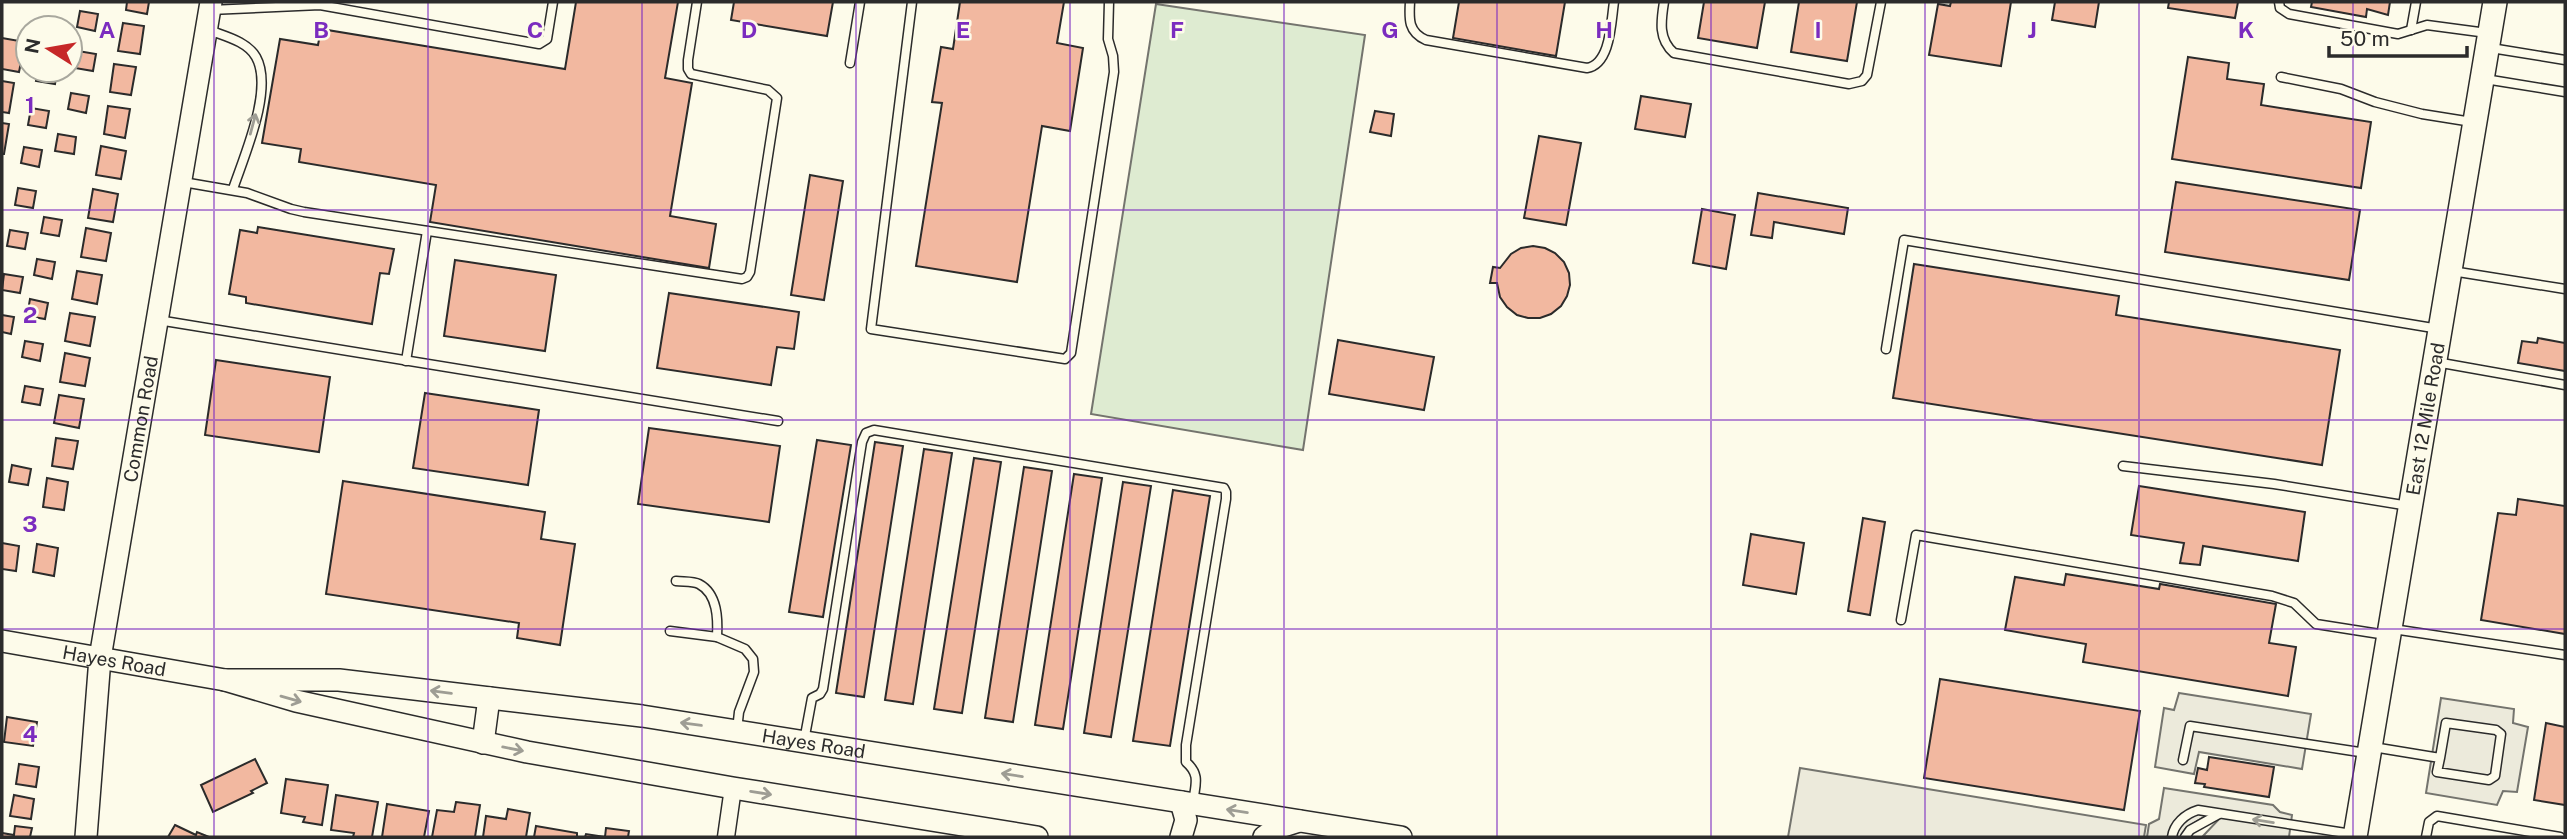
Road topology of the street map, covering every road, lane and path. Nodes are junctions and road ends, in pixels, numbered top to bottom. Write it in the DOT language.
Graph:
graph roads {
  1 [pos="554,2"];
  2 [pos="697,2"];
  3 [pos="860,2"];
  4 [pos="912,2"];
  5 [pos="1109,2"];
  6 [pos="1410,2"];
  7 [pos="1614,2"];
  8 [pos="1664,2"];
  9 [pos="1881,2"];
  10 [pos="2279,2"];
  11 [pos="2416,2"];
  12 [pos="2496,2"];
  13 [pos="209,14"];
  14 [pos="2411,30"];
  15 [pos="2489,41"];
  16 [pos="2565,60"];
  17 [pos="850,63"];
  18 [pos="2281,77"];
  19 [pos="2482,78"];
  20 [pos="2565,92"];
  21 [pos="2474,123"];
  22 [pos="181,181"];
  23 [pos="233,189"];
  24 [pos="427,231"];
  25 [pos="2449,270"];
  26 [pos="2565,289"];
  27 [pos="158,320"];
  28 [pos="2439,330"];
  29 [pos="1885,349"];
  30 [pos="406,361"];
  31 [pos="2433,361"];
  32 [pos="2565,385"];
  33 [pos="778,421"];
  34 [pos="2123,466"];
  35 [pos="2409,506"];
  36 [pos="676,581"];
  37 [pos="1901,620"];
  38 [pos="670,631"];
  39 [pos="2389,632"];
  40 [pos="717,638"];
  41 [pos="2,641"];
  42 [pos="2565,655"];
  43 [pos="100,659"];
  44 [pos="225,680"];
  45 [pos="489,698"];
  46 [pos="737,730"];
  47 [pos="804,741"];
  48 [pos="483,743"];
  49 [pos="2369,750"];
  50 [pos="2440,758"];
  51 [pos="2183,760"];
  52 [pos="733,788"];
  53 [pos="1187,802"];
  54 [pos="2218,814"];
  55 [pos="1301,821"];
  56 [pos="958,830"];
  57 [pos="980,832"];
  58 [pos="2526,834"];
  59 [pos="2355,836"];
  60 [pos="86,837"];
  61 [pos="726,837"];
  62 [pos="1037,837"];
  63 [pos="1181,837"];
  64 [pos="1265,837"];
  65 [pos="1401,837"];
  66 [pos="2172,837"];
  67 [pos="2185,837"];
  68 [pos="2426,837"];
  69 [pos="2560,837"];
  1 -- 13 [label="lane"];
  2 -- 24 [label="lane"];
  3 -- 17 [label="lane"];
  4 -- 5 [label="lane"];
  6 -- 7 [label="lane"];
  8 -- 9 [label="lane"];
  10 -- 14 [label="lane"];
  11 -- 14 [label="lane"];
  12 -- 15 [label="main road, East 12 Mile Road"];
  13 -- 22 [label="street, Common Road"];
  23 -- 13 [label="lane, one-way"];
  14 -- 15 [label="lane"];
  15 -- 16 [label="lane"];
  15 -- 19 [label="main road, East 12 Mile Road"];
  18 -- 21 [label="lane"];
  19 -- 20 [label="lane"];
  19 -- 21 [label="main road, East 12 Mile Road"];
  21 -- 25 [label="main road, East 12 Mile Road"];
  22 -- 23 [label="lane"];
  22 -- 27 [label="street, Common Road"];
  23 -- 24 [label="lane"];
  24 -- 30 [label="lane"];
  25 -- 26 [label="lane"];
  25 -- 28 [label="main road, East 12 Mile Road"];
  27 -- 30 [label="lane"];
  27 -- 43 [label="street, Common Road"];
  28 -- 29 [label="lane"];
  28 -- 31 [label="main road, East 12 Mile Road"];
  30 -- 33 [label="lane"];
  31 -- 32 [label="lane"];
  31 -- 35 [label="main road, East 12 Mile Road"];
  34 -- 35 [label="lane"];
  35 -- 39 [label="main road, East 12 Mile Road"];
  36 -- 40 [label="lane"];
  37 -- 39 [label="lane"];
  38 -- 40 [label="lane"];
  39 -- 42 [label="lane"];
  39 -- 49 [label="main road, East 12 Mile Road"];
  40 -- 46 [label="lane"];
  41 -- 43 [label="street, Hayes Road"];
  43 -- 44 [label="street, Hayes Road"];
  43 -- 60 [label="street, Common Road"];
  45 -- 44 [label="street, Hayes Road, one-way"];
  44 -- 48 [label="street, Hayes Road, one-way"];
  46 -- 45 [label="street, Hayes Road, one-way"];
  45 -- 48 [label="street"];
  46 -- 47 [label="street, Hayes Road"];
  53 -- 47 [label="street, Hayes Road, one-way"];
  47 -- 53 [label="lane"];
  48 -- 52 [label="street, Hayes Road, one-way"];
  49 -- 50 [label="lane"];
  49 -- 51 [label="lane"];
  49 -- 59 [label="main road, East 12 Mile Road"];
  50 -- 50 [label="lane"];
  52 -- 56 [label="street, Hayes Road, one-way"];
  52 -- 61 [label="street"];
  55 -- 53 [label="street, Hayes Road, one-way"];
  53 -- 63 [label="street"];
  59 -- 54 [label="lane, one-way"];
  54 -- 66 [label="lane"];
  54 -- 67 [label="lane"];
  55 -- 64 [label="street"];
  55 -- 65 [label="street, Hayes Road"];
  56 -- 57 [label="street, Hayes Road"];
  57 -- 62 [label="street, Hayes Road"];
  58 -- 68 [label="lane"];
  58 -- 69 [label="lane"];
}
